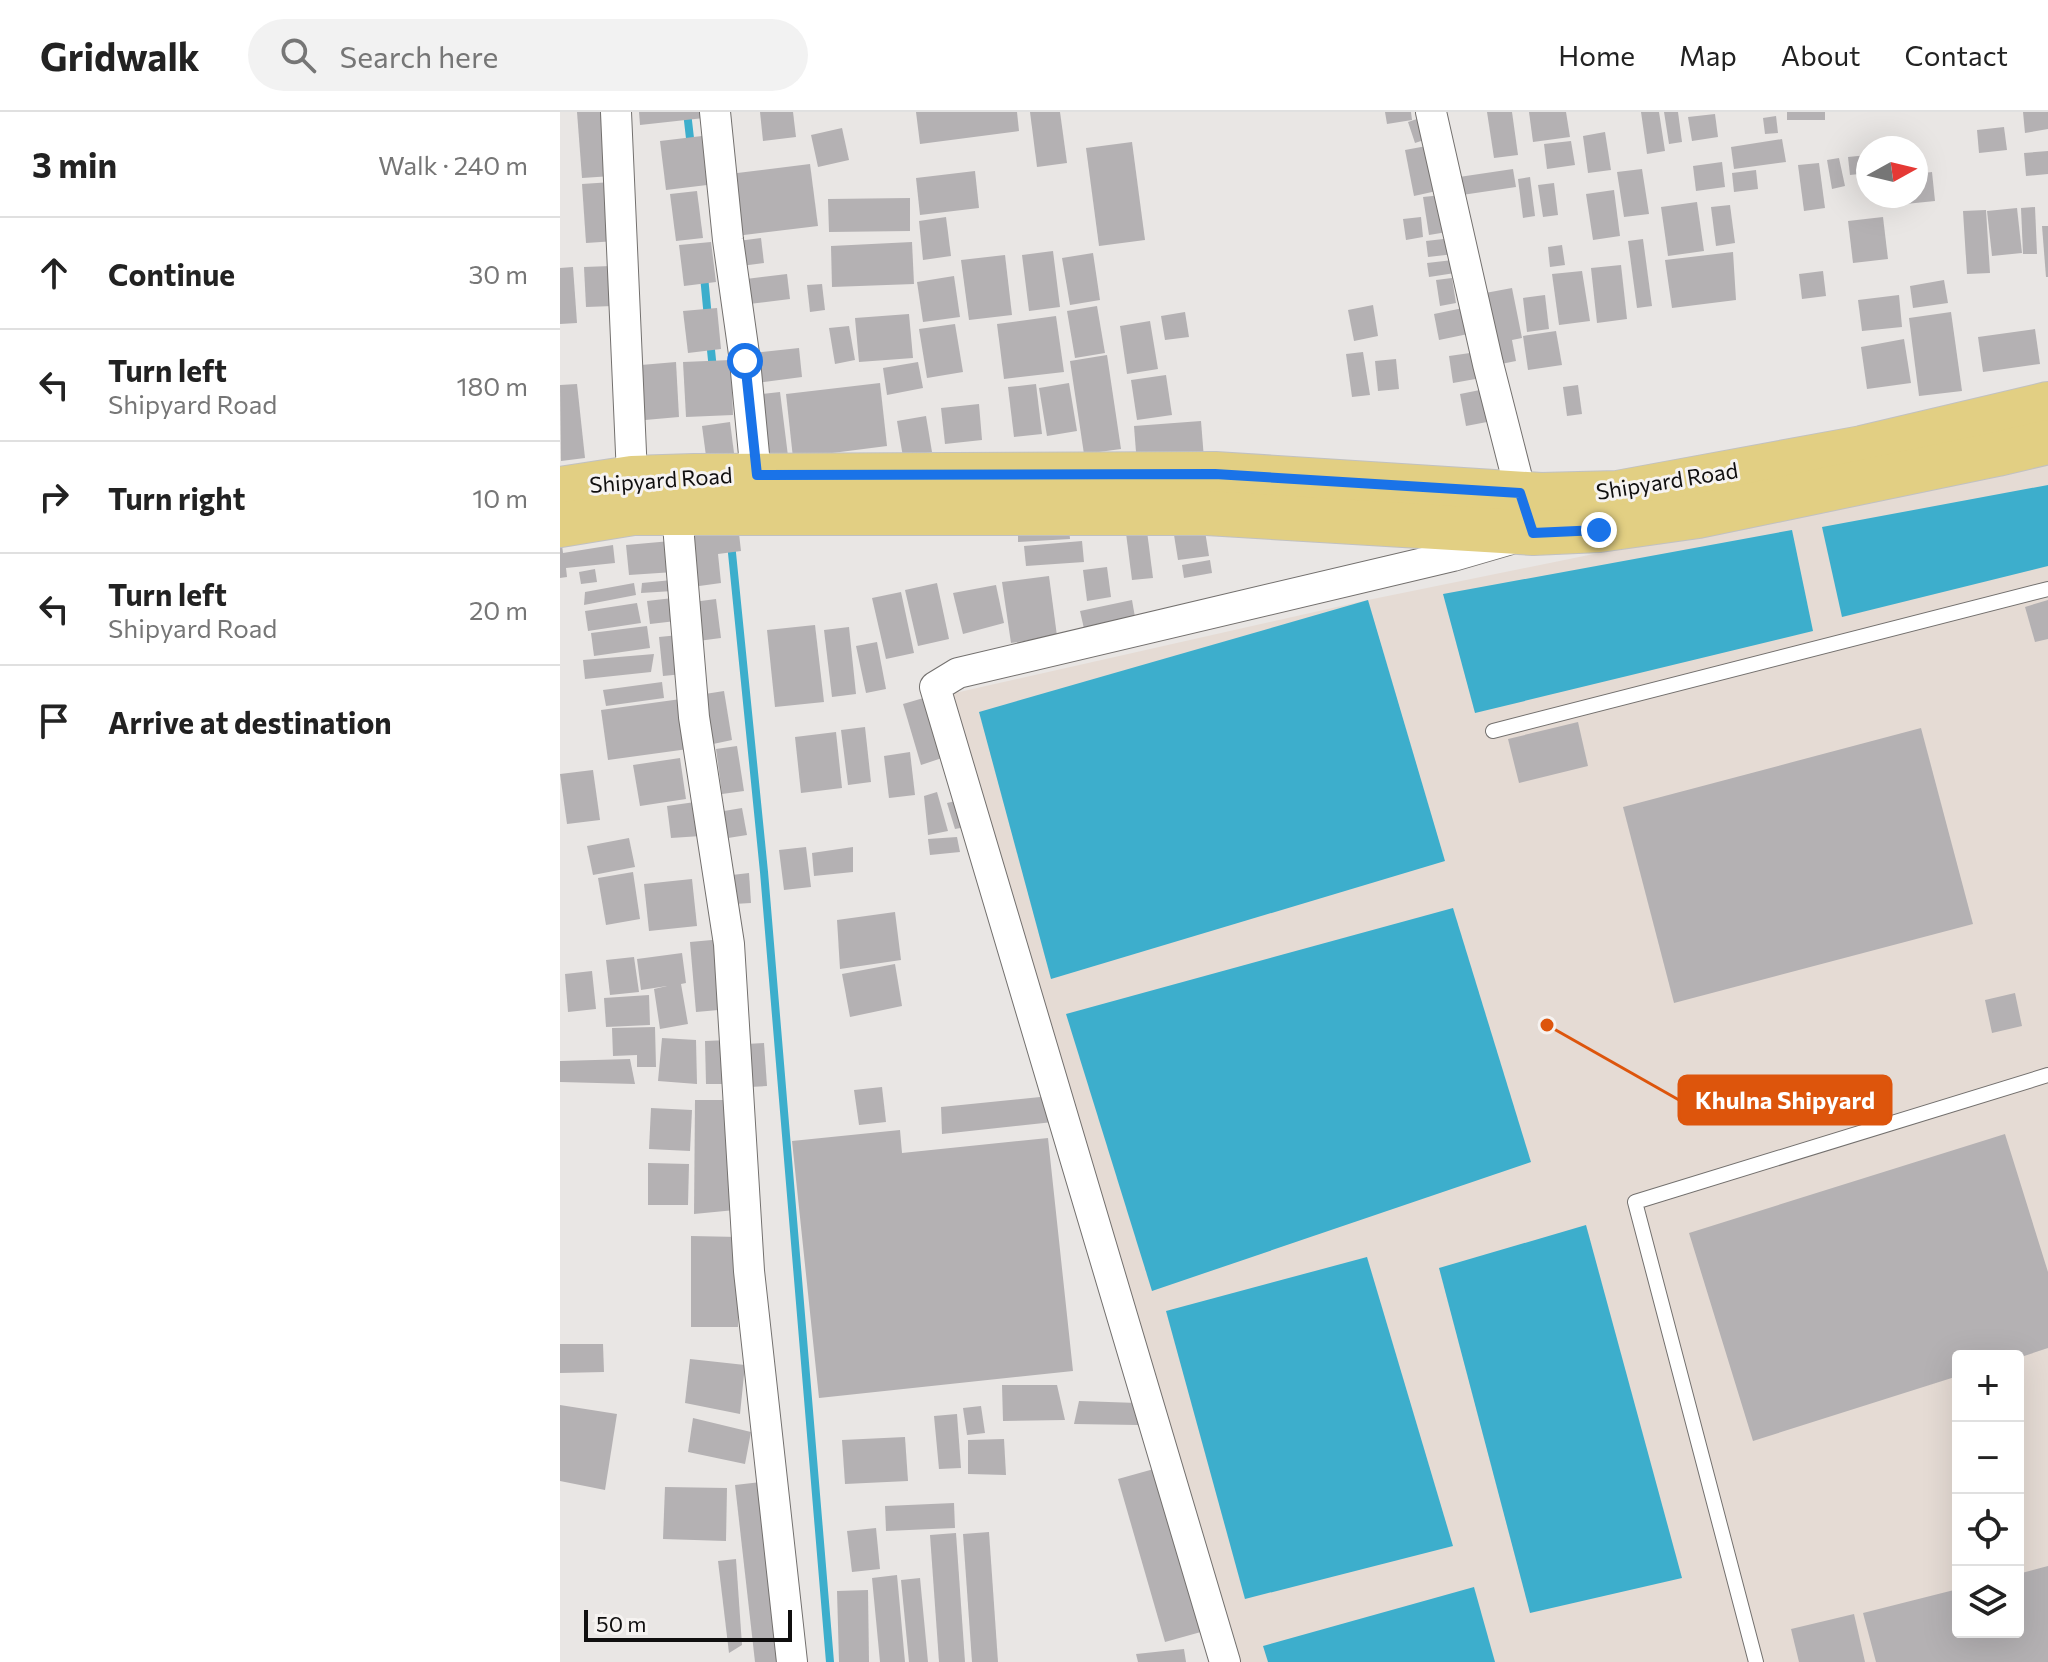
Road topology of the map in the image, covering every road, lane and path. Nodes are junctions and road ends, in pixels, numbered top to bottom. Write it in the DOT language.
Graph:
graph roads {
  1 [pos="616,112"];
  2 [pos="715,112"];
  3 [pos="1431,112"];
  4 [pos="2048,404"];
  5 [pos="2048,442"];
  6 [pos="560,489"];
  7 [pos="757,493"];
  8 [pos="633,495"];
  9 [pos="677,513"];
  10 [pos="1526,513"];
  11 [pos="560,525"];
  12 [pos="2048,589"];
  13 [pos="1493,731"];
  14 [pos="2048,1075"];
  15 [pos="792,1662"];
  16 [pos="1225,1662"];
  17 [pos="1756,1662"];
  1 -- 8 [label="street"];
  2 -- 7 [label="street"];
  3 -- 10 [label="street"];
  4 -- 10 [label="main road, Shipyard Road"];
  5 -- 10 [label="main road, Shipyard Road"];
  6 -- 8 [label="main road, Shipyard Road"];
  7 -- 8 [label="main road, Shipyard Road"];
  7 -- 9 [label="main road, Shipyard Road"];
  7 -- 10 [label="main road, Shipyard Road"];
  8 -- 9 [label="main road, Shipyard Road"];
  8 -- 11 [label="main road, Shipyard Road"];
  9 -- 15 [label="street"];
  10 -- 16 [label="street"];
  12 -- 13 [label="lane"];
  14 -- 17 [label="lane"];
}
